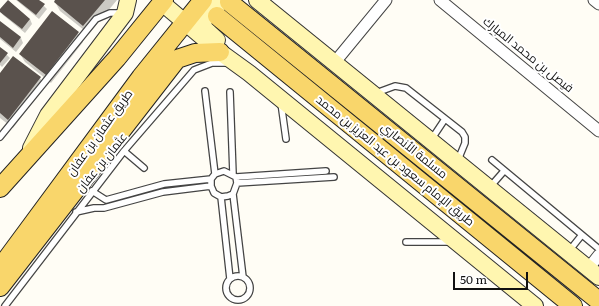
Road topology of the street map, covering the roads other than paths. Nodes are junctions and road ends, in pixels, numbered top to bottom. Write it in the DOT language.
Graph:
graph roads {
  1 [pos="204,0"];
  2 [pos="386,0"];
  3 [pos="440,0"];
  4 [pos="594,0"];
  5 [pos="163,1"];
  6 [pos="264,3"];
  7 [pos="599,4"];
  8 [pos="126,6"];
  9 [pos="223,6"];
  10 [pos="185,23"];
  11 [pos="220,52"];
  12 [pos="335,62"];
  13 [pos="235,63"];
  14 [pos="249,73"];
  15 [pos="205,91"];
  16 [pos="230,92"];
  17 [pos="374,94"];
  18 [pos="281,99"];
  19 [pos="445,119"];
  20 [pos="599,131"];
  21 [pos="0,136"];
  22 [pos="286,139"];
  23 [pos="431,140"];
  24 [pos="124,151"];
  25 [pos="26,159"];
  26 [pos="492,160"];
  27 [pos="457,162"];
  28 [pos="144,168"];
  29 [pos="326,170"];
  30 [pos="504,171"];
  31 [pos="215,174"];
  32 [pos="234,175"];
  33 [pos="334,177"];
  34 [pos="211,183"];
  35 [pos="237,183"];
  36 [pos="0,187"];
  37 [pos="489,188"];
  38 [pos="92,191"];
  39 [pos="233,194"];
  40 [pos="221,197"];
  41 [pos="76,212"];
  42 [pos="582,236"];
  43 [pos="406,242"];
  44 [pos="458,242"];
  45 [pos="599,249"];
  46 [pos="568,252"];
  47 [pos="599,255"];
  48 [pos="0,268"];
  49 [pos="594,273"];
  50 [pos="243,277"];
  51 [pos="230,279"];
  52 [pos="0,287"];
  53 [pos="552,289"];
  54 [pos="599,301"];
  55 [pos="5,306"];
  56 [pos="535,306"];
  57 [pos="569,306"];
  58 [pos="573,306"];
  1 -- 10 [label="main road, طريق عثمان بن عفان"];
  2 -- 12 [label="street"];
  3 -- 20 [label="street, فيصل بن محمد المبارك"];
  4 -- 7 [label="street"];
  5 -- 10 [label="street, طريق الإمام سعود بن عبد العزيز بن محمد"];
  5 -- 25 [label="main road"];
  6 -- 12 [label="street"];
  8 -- 21 [label="lane"];
  8 -- 25 [label="street"];
  9 -- 14 [label="street"];
  9 -- 53 [label="main road, طريق الإمام سعود بن عبد العزيز بن محمد"];
  9 -- 54 [label="main road, مسلمة الأنصاري"];
  10 -- 11 [label="street, طريق الإمام سعود بن عبد العزيز بن محمد"];
  10 -- 48 [label="main road, طريق عثمان بن عفان"];
  11 -- 13 [label="street, طريق الإمام سعود بن عبد العزيز بن محمد"];
  11 -- 52 [label="main road"];
  12 -- 17 [label="street"];
  13 -- 14 [label="street, طريق الإمام سعود بن عبد العزيز بن محمد"];
  13 -- 24 [label="lane, عثمان بن عفان"];
  14 -- 18 [label="street, طريق الإمام سعود بن عبد العزيز بن محمد"];
  15 -- 31 [label="lane"];
  16 -- 32 [label="lane"];
  17 -- 19 [label="lane"];
  17 -- 23 [label="street"];
  18 -- 22 [label="lane"];
  18 -- 44 [label="street, طريق الإمام سعود بن عبد العزيز بن محمد"];
  19 -- 23 [label="lane"];
  19 -- 27 [label="lane"];
  23 -- 27 [label="street"];
  24 -- 28 [label="lane"];
  24 -- 38 [label="lane, عثمان بن عفان"];
  25 -- 36 [label="main road"];
  26 -- 30 [label="lane"];
  27 -- 37 [label="street"];
  29 -- 32 [label="lane"];
  30 -- 37 [label="lane"];
  30 -- 42 [label="lane"];
  31 -- 32 [label="lane"];
  31 -- 34 [label="lane"];
  32 -- 35 [label="lane"];
  33 -- 35 [label="lane"];
  34 -- 38 [label="lane"];
  34 -- 40 [label="lane"];
  34 -- 41 [label="lane"];
  35 -- 39 [label="lane"];
  37 -- 46 [label="street"];
  38 -- 41 [label="lane, عثمان بن عفان"];
  39 -- 40 [label="lane"];
  39 -- 50 [label="lane"];
  40 -- 51 [label="lane"];
  41 -- 55 [label="lane, عثمان بن عفان"];
  42 -- 45 [label="lane"];
  42 -- 46 [label="lane"];
  43 -- 44 [label="lane"];
  44 -- 56 [label="street, طريق الإمام سعود بن عبد العزيز بن محمد"];
  46 -- 49 [label="street"];
  47 -- 49 [label="street"];
  50 -- 51 [label="lane"];
  50 -- 51 [label="lane"];
  53 -- 57 [label="street"];
  53 -- 58 [label="main road, طريق الإمام سعود بن عبد العزيز بن محمد"];
}
